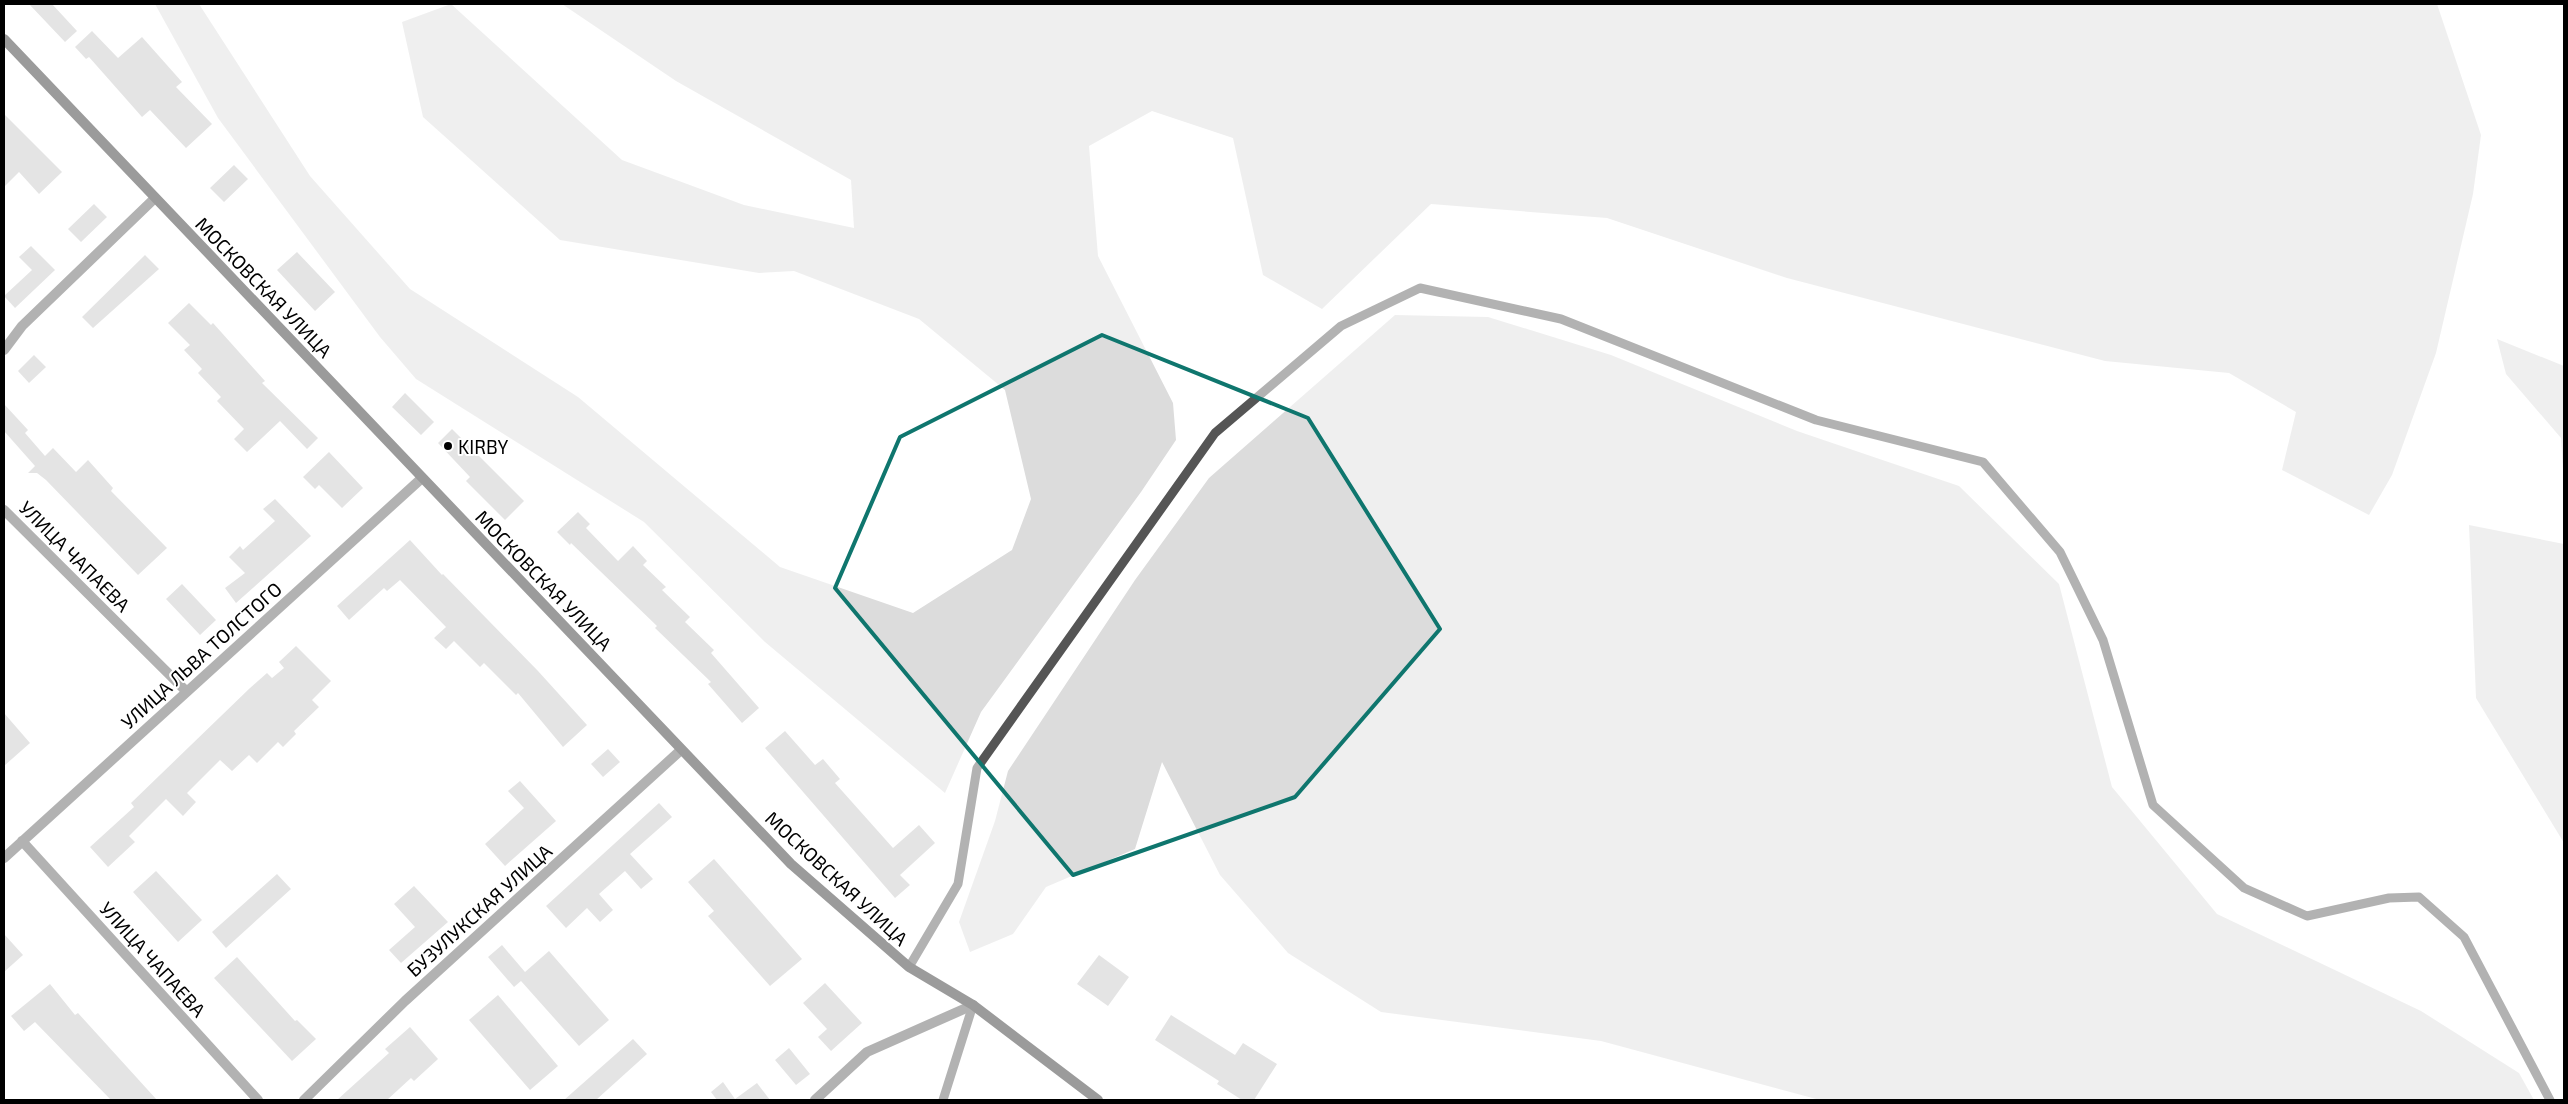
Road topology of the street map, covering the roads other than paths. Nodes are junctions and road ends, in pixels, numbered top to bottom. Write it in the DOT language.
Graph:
graph roads {
  1 [pos="4,38"];
  2 [pos="155,198"];
  3 [pos="4,350"];
  4 [pos="422,478"];
  5 [pos="4,510"];
  6 [pos="186,691"];
  7 [pos="681,750"];
  8 [pos="22,841"];
  9 [pos="4,858"];
  10 [pos="909,967"];
  11 [pos="974,1005"];
  12 [pos="258,1100"];
  13 [pos="304,1100"];
  14 [pos="815,1100"];
  15 [pos="943,1100"];
  16 [pos="1098,1100"];
  17 [pos="2550,1100"];
  1 -- 2 [label="street, МОСКОВСКАЯ УЛИЦА"];
  2 -- 3 [label="street"];
  2 -- 4 [label="street, МОСКОВСКАЯ УЛИЦА"];
  4 -- 6 [label="street, УЛИЦА ЛЬВА ТОЛСТОГО"];
  4 -- 7 [label="street, МОСКОВСКАЯ УЛИЦА"];
  5 -- 6 [label="street, УЛИЦА ЧАПАЕВА"];
  6 -- 8 [label="street, УЛИЦА ЛЬВА ТОЛСТОГО"];
  7 -- 10 [label="street, МОСКОВСКАЯ УЛИЦА"];
  7 -- 13 [label="street, БУЗУЛУКСКАЯ УЛИЦА"];
  8 -- 9 [label="street, УЛИЦА ЛЬВА ТОЛСТОГО"];
  8 -- 12 [label="street, УЛИЦА ЧАПАЕВА"];
  10 -- 11 [label="street, МОСКОВСКАЯ УЛИЦА"];
  10 -- 17 [label="lane"];
  11 -- 14 [label="street"];
  11 -- 15 [label="lane"];
  11 -- 16 [label="street, МОСКОВСКАЯ УЛИЦА"];
}
